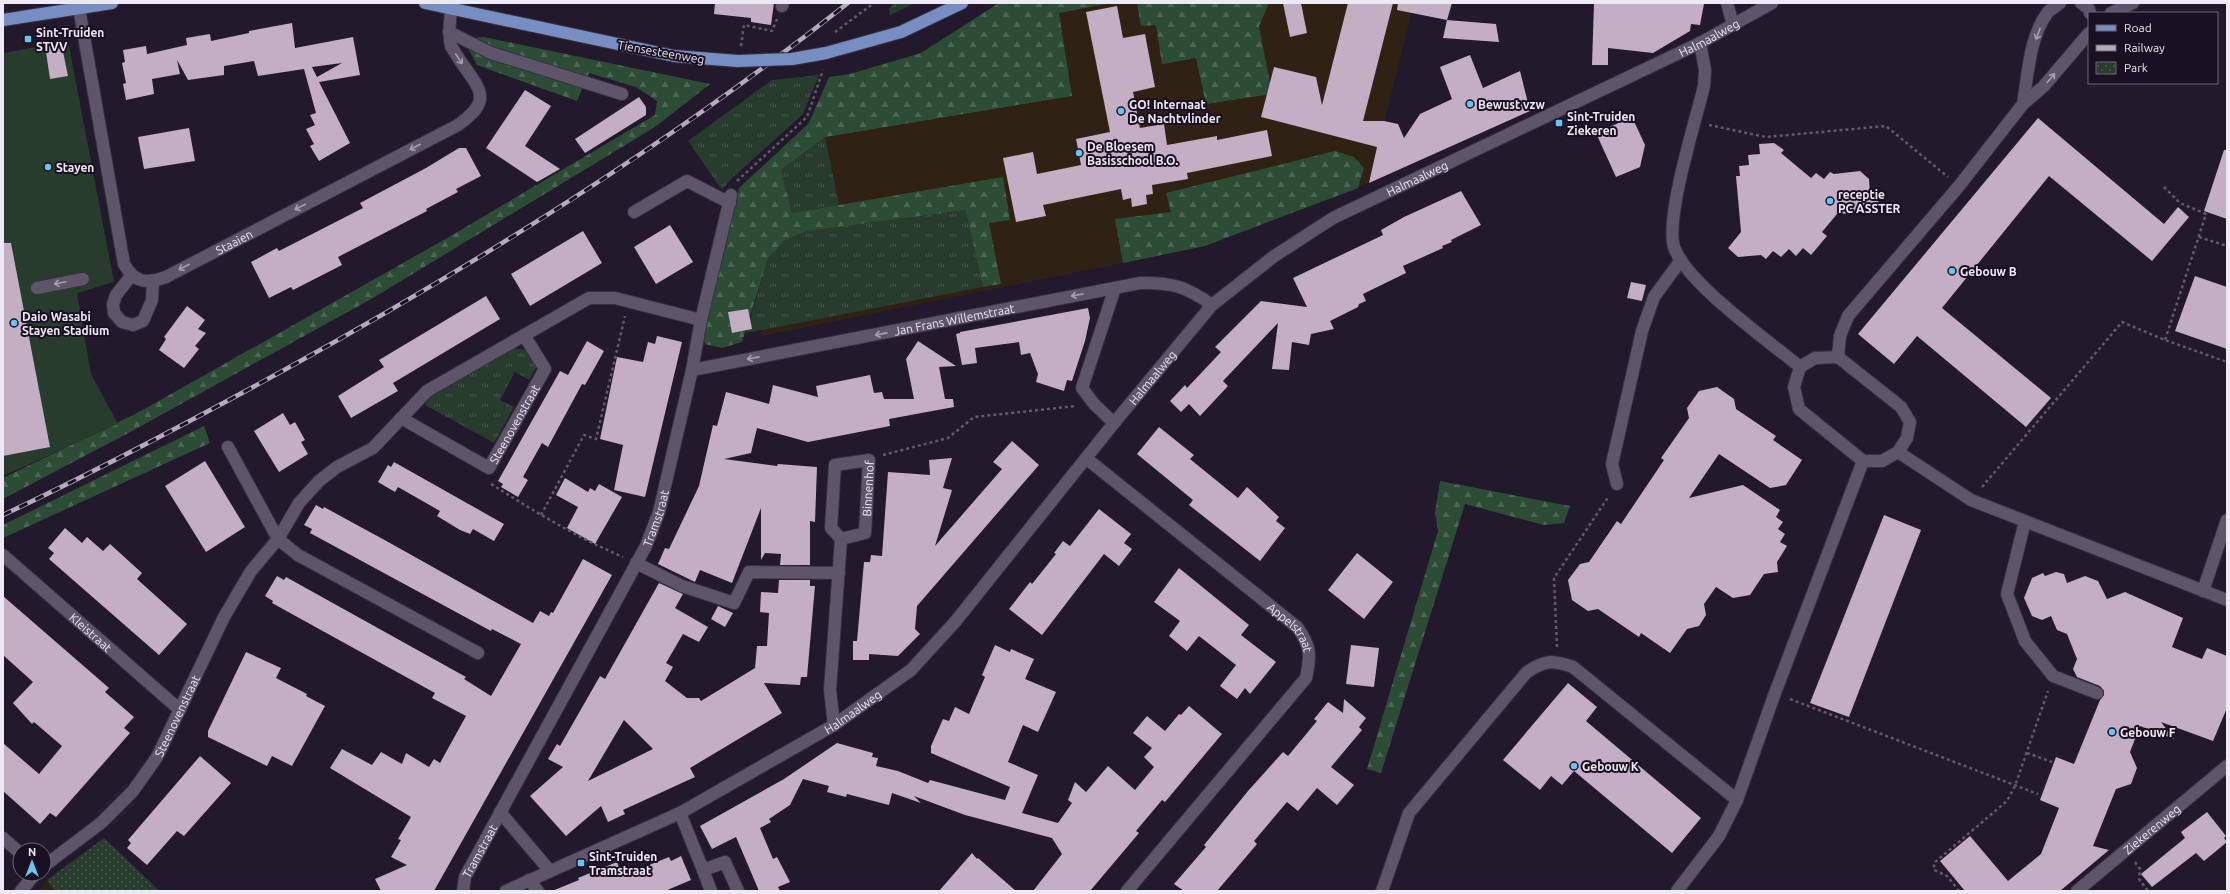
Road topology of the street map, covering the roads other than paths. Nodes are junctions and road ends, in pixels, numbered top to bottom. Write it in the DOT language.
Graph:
graph roads {
  1 [pos="112,3"];
  2 [pos="425,3"];
  3 [pos="962,3"];
  4 [pos="1727,3"];
  5 [pos="1772,3"];
  6 [pos="2060,3"];
  7 [pos="2081,3"];
  8 [pos="2133,3"];
  9 [pos="79,8"];
  10 [pos="451,9"];
  11 [pos="2090,12"];
  12 [pos="2113,12"];
  13 [pos="3,20"];
  14 [pos="1733,25"];
  15 [pos="450,32"];
  16 [pos="2088,34"];
  17 [pos="1700,43"];
  18 [pos="622,94"];
  19 [pos="2023,104"];
  20 [pos="634,212"];
  21 [pos="1681,260"];
  22 [pos="131,276"];
  23 [pos="83,279"];
  24 [pos="153,282"];
  25 [pos="37,288"];
  26 [pos="1115,288"];
  27 [pos="1212,305"];
  28 [pos="701,320"];
  29 [pos="524,335"];
  30 [pos="1838,357"];
  31 [pos="1800,367"];
  32 [pos="692,370"];
  33 [pos="401,418"];
  34 [pos="1114,423"];
  35 [pos="228,446"];
  36 [pos="1898,452"];
  37 [pos="1087,459"];
  38 [pos="1863,461"];
  39 [pos="1617,484"];
  40 [pos="2227,520"];
  41 [pos="2025,521"];
  42 [pos="278,539"];
  43 [pos="841,539"];
  44 [pos="3,555"];
  45 [pos="636,563"];
  46 [pos="839,573"];
  47 [pos="2202,591"];
  48 [pos="2227,600"];
  49 [pos="478,653"];
  50 [pos="2097,693"];
  51 [pos="180,710"];
  52 [pos="834,725"];
  53 [pos="2227,766"];
  54 [pos="1737,800"];
  55 [pos="500,812"];
  56 [pos="680,813"];
  57 [pos="3,838"];
  58 [pos="12,846"];
  59 [pos="52,860"];
  60 [pos="703,870"];
  61 [pos="550,871"];
  62 [pos="529,880"];
  63 [pos="28,882"];
  64 [pos="21,891"];
  65 [pos="463,891"];
  66 [pos="506,891"];
  67 [pos="538,891"];
  68 [pos="711,891"];
  69 [pos="738,891"];
  70 [pos="1127,891"];
  71 [pos="1382,891"];
  72 [pos="1677,891"];
  73 [pos="2077,891"];
  1 -- 9 [label="main road"];
  2 -- 10 [label="main road, Tiensesteenweg"];
  3 -- 10 [label="main road, Tiensesteenweg, bridge"];
  4 -- 14 [label="street"];
  5 -- 14 [label="street, Halmaalweg"];
  6 -- 19 [label="street, one-way"];
  7 -- 11 [label="street"];
  8 -- 12 [label="street"];
  9 -- 13 [label="main road"];
  9 -- 22 [label="street"];
  10 -- 15 [label="street, Staaien"];
  14 -- 17 [label="street, Halmaalweg"];
  15 -- 18 [label="street"];
  15 -- 24 [label="street, Staaien, one-way"];
  19 -- 16 [label="street, one-way"];
  17 -- 21 [label="street"];
  17 -- 27 [label="street, Halmaalweg"];
  19 -- 30 [label="street"];
  20 -- 28 [label="street, Tramstraat"];
  21 -- 31 [label="street"];
  21 -- 39 [label="street"];
  22 -- 24 [label="street"];
  22 -- 24 [label="street"];
  23 -- 25 [label="street, one-way"];
  26 -- 27 [label="street, Jan Frans Willemstraat"];
  26 -- 32 [label="street, Jan Frans Willemstraat, one-way"];
  26 -- 34 [label="street"];
  27 -- 34 [label="street, Halmaalweg"];
  28 -- 29 [label="street, Steenovenstraat"];
  28 -- 32 [label="street, Tramstraat"];
  29 -- 33 [label="street, Steenovenstraat"];
  29 -- 33 [label="street, Steenovenstraat"];
  30 -- 31 [label="street"];
  30 -- 36 [label="street"];
  31 -- 38 [label="street"];
  32 -- 45 [label="street, Tramstraat"];
  33 -- 42 [label="street, Steenovenstraat"];
  34 -- 37 [label="street, Halmaalweg"];
  35 -- 42 [label="street"];
  36 -- 38 [label="street"];
  36 -- 41 [label="street"];
  37 -- 52 [label="street, Halmaalweg"];
  37 -- 70 [label="street, Appelstraat"];
  38 -- 54 [label="street"];
  40 -- 47 [label="street"];
  41 -- 47 [label="street"];
  41 -- 50 [label="street"];
  42 -- 49 [label="street"];
  42 -- 51 [label="street, Steenovenstraat"];
  43 -- 43 [label="street, Binnenhof"];
  43 -- 46 [label="street"];
  44 -- 51 [label="street, Kleistraat"];
  45 -- 46 [label="street"];
  45 -- 55 [label="street, Tramstraat"];
  46 -- 52 [label="street"];
  47 -- 48 [label="street"];
  51 -- 59 [label="street, Steenovenstraat"];
  52 -- 56 [label="street, Halmaalweg"];
  53 -- 73 [label="street, Ziekerenweg"];
  54 -- 71 [label="street"];
  54 -- 72 [label="street"];
  55 -- 61 [label="street, Tramstraat"];
  55 -- 65 [label="street, Tramstraat"];
  56 -- 60 [label="street"];
  56 -- 61 [label="street, Halmaalweg"];
  57 -- 58 [label="street"];
  60 -- 68 [label="street"];
  60 -- 69 [label="street"];
  61 -- 62 [label="street, Halmaalweg"];
  62 -- 66 [label="street, Halmaalweg"];
  62 -- 67 [label="street"];
  63 -- 64 [label="street"];
}
